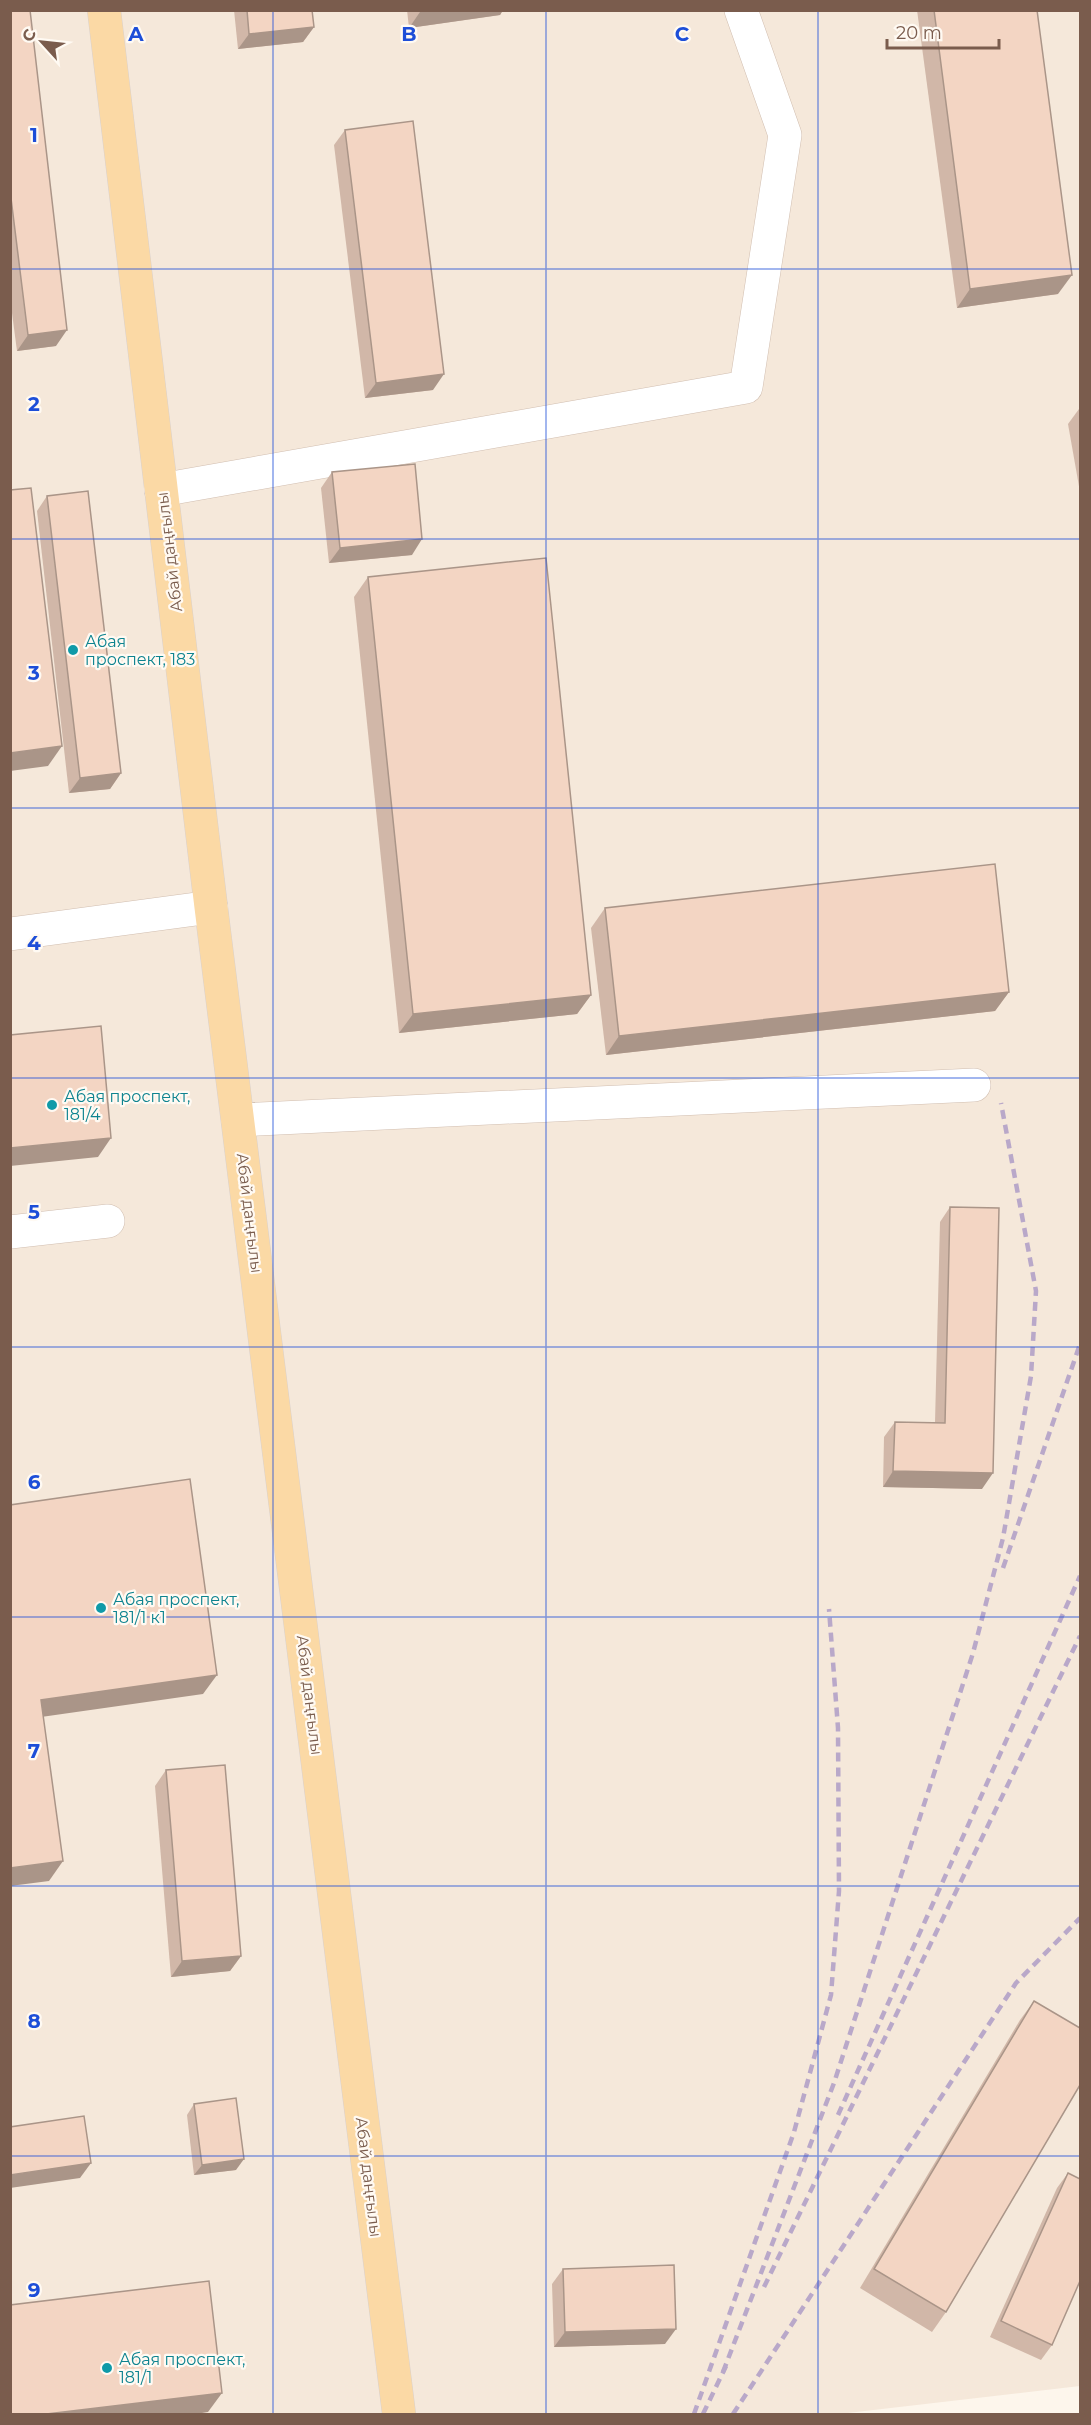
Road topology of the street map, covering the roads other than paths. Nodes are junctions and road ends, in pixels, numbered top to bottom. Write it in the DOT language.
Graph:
graph roads {
  1 [pos="104,10"];
  2 [pos="741,10"];
  3 [pos="161,490"];
  4 [pos="211,907"];
  5 [pos="10,934"];
  6 [pos="974,1085"];
  7 [pos="238,1120"];
  8 [pos="108,1221"];
  9 [pos="10,1233"];
  10 [pos="399,2415"];
  1 -- 3 [label="main road, Абай даңғылы"];
  2 -- 3 [label="lane"];
  3 -- 4 [label="main road, Абай даңғылы"];
  4 -- 5 [label="lane"];
  4 -- 7 [label="main road, Абай даңғылы"];
  6 -- 7 [label="lane"];
  7 -- 10 [label="main road, Абай даңғылы"];
  8 -- 9 [label="lane"];
}
